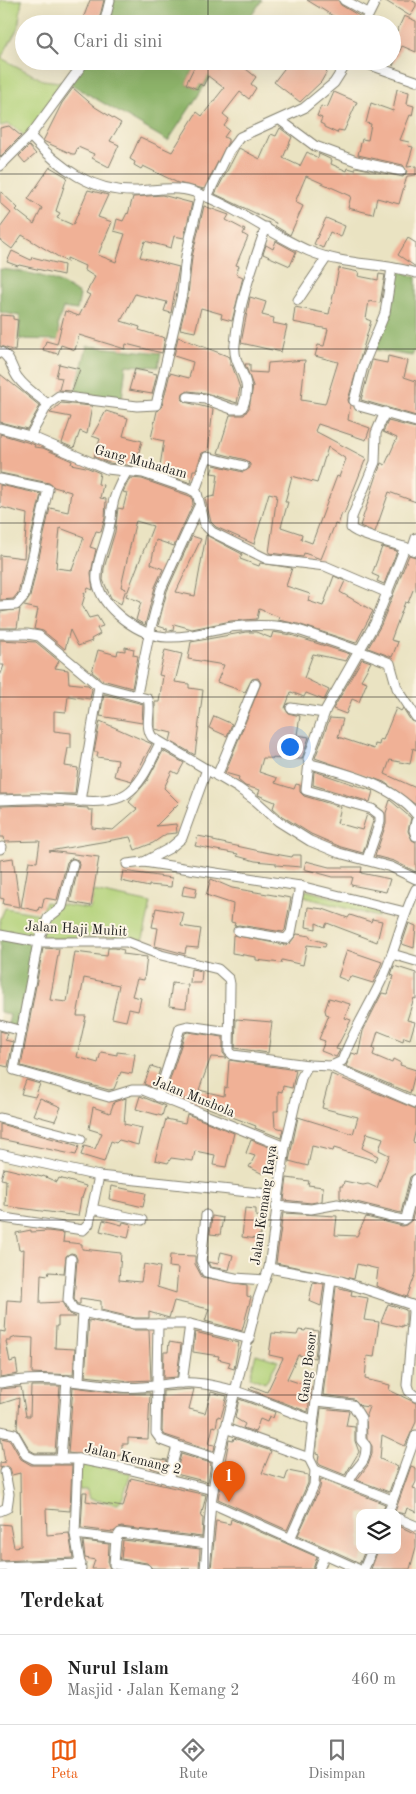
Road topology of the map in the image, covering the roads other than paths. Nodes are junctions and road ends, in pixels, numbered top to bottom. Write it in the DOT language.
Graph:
graph roads {
  1 [pos="110,0"];
  2 [pos="344,0"];
  3 [pos="376,0"];
  4 [pos="368,13"];
  5 [pos="106,15"];
  6 [pos="78,70"];
  7 [pos="344,70"];
  8 [pos="385,70"];
  9 [pos="416,81"];
  10 [pos="280,120"];
  11 [pos="30,136"];
  12 [pos="0,166"];
  13 [pos="401,171"];
  14 [pos="204,196"];
  15 [pos="266,227"];
  16 [pos="327,257"];
  17 [pos="392,268"];
  18 [pos="416,273"];
  19 [pos="298,300"];
  20 [pos="0,352"];
  21 [pos="188,397"];
  22 [pos="48,404"];
  23 [pos="385,412"];
  24 [pos="416,422"];
  25 [pos="0,428"];
  26 [pos="30,436"];
  27 [pos="244,466"];
  28 [pos="126,473"];
  29 [pos="0,479"];
  30 [pos="195,491"];
  31 [pos="199,506"];
  32 [pos="416,538"];
  33 [pos="411,549"];
  34 [pos="388,592"];
  35 [pos="0,606"];
  36 [pos="0,634"];
  37 [pos="148,635"];
  38 [pos="358,650"];
  39 [pos="255,684"];
  40 [pos="99,686"];
  41 [pos="137,694"];
  42 [pos="291,708"];
  43 [pos="324,713"];
  44 [pos="416,717"];
  45 [pos="160,742"];
  46 [pos="309,762"];
  47 [pos="207,769"];
  48 [pos="217,776"];
  49 [pos="0,800"];
  50 [pos="80,801"];
  51 [pos="416,814"];
  52 [pos="416,821"];
  53 [pos="416,836"];
  54 [pos="367,859"];
  55 [pos="144,862"];
  56 [pos="73,864"];
  57 [pos="127,864"];
  58 [pos="416,879"];
  59 [pos="300,886"];
  60 [pos="416,889"];
  61 [pos="405,912"];
  62 [pos="238,931"];
  63 [pos="0,935"];
  64 [pos="38,942"];
  65 [pos="392,954"];
  66 [pos="416,960"];
  67 [pos="0,1025"];
  68 [pos="22,1031"];
  69 [pos="229,1032"];
  70 [pos="308,1065"];
  71 [pos="330,1066"];
  72 [pos="158,1097"];
  73 [pos="416,1103"];
  74 [pos="0,1118"];
  75 [pos="81,1139"];
  76 [pos="285,1147"];
  77 [pos="0,1154"];
  78 [pos="99,1176"];
  79 [pos="416,1179"];
  80 [pos="277,1195"];
  81 [pos="276,1206"];
  82 [pos="92,1209"];
  83 [pos="0,1214"];
  84 [pos="206,1215"];
  85 [pos="142,1220"];
  86 [pos="71,1260"];
  87 [pos="269,1268"];
  88 [pos="331,1279"];
  89 [pos="265,1280"];
  90 [pos="83,1312"];
  91 [pos="158,1324"];
  92 [pos="190,1324"];
  93 [pos="250,1339"];
  94 [pos="67,1380"];
  95 [pos="79,1380"];
  96 [pos="182,1382"];
  97 [pos="0,1383"];
  98 [pos="155,1386"];
  99 [pos="237,1390"];
  100 [pos="416,1397"];
  101 [pos="317,1401"];
  102 [pos="314,1420"];
  103 [pos="225,1428"];
  104 [pos="0,1431"];
  105 [pos="416,1435"];
  106 [pos="177,1446"];
  107 [pos="309,1458"];
  108 [pos="61,1459"];
  109 [pos="78,1459"];
  110 [pos="218,1459"];
  111 [pos="315,1470"];
  112 [pos="5,1472"];
  113 [pos="168,1480"];
  114 [pos="349,1483"];
  115 [pos="213,1490"];
  116 [pos="392,1500"];
  117 [pos="211,1503"];
  118 [pos="389,1509"];
  119 [pos="0,1511"];
  120 [pos="401,1520"];
  121 [pos="416,1526"];
  122 [pos="75,1534"];
  123 [pos="116,1539"];
  124 [pos="290,1539"];
  125 [pos="207,1544"];
  126 [pos="325,1554"];
  127 [pos="370,1554"];
  128 [pos="0,1567"];
  129 [pos="81,1567"];
  130 [pos="146,1569"];
  131 [pos="205,1569"];
  132 [pos="319,1569"];
  133 [pos="358,1569"];
  134 [pos="364,1569"];
  1 -- 5 [label="street"];
  2 -- 4 [label="street"];
  3 -- 4 [label="street"];
  6 -- 11 [label="street"];
  7 -- 10 [label="street"];
  8 -- 9 [label="street"];
  10 -- 13 [label="street"];
  10 -- 14 [label="street"];
  11 -- 12 [label="street"];
  11 -- 14 [label="street"];
  14 -- 15 [label="street"];
  14 -- 22 [label="street"];
  15 -- 16 [label="street"];
  15 -- 21 [label="street"];
  16 -- 17 [label="street"];
  16 -- 19 [label="street"];
  17 -- 18 [label="street"];
  17 -- 23 [label="street"];
  20 -- 22 [label="street"];
  22 -- 26 [label="street"];
  23 -- 24 [label="street"];
  23 -- 33 [label="street"];
  25 -- 26 [label="street, Gang Muhadam"];
  26 -- 28 [label="street, Gang Muhadam"];
  27 -- 30 [label="street"];
  28 -- 30 [label="street, Gang Muhadam"];
  28 -- 37 [label="street"];
  29 -- 35 [label="street"];
  30 -- 31 [label="street, Gang Muhadam"];
  31 -- 34 [label="street, Gang Muhadam"];
  31 -- 37 [label="street"];
  32 -- 33 [label="street"];
  33 -- 34 [label="street"];
  34 -- 38 [label="street"];
  36 -- 40 [label="street"];
  37 -- 38 [label="street"];
  37 -- 41 [label="street"];
  38 -- 43 [label="street"];
  38 -- 44 [label="street"];
  39 -- 48 [label="street"];
  40 -- 41 [label="street"];
  40 -- 50 [label="street"];
  41 -- 45 [label="street"];
  42 -- 43 [label="street"];
  43 -- 46 [label="street"];
  45 -- 47 [label="street"];
  45 -- 50 [label="street"];
  46 -- 51 [label="street"];
  46 -- 54 [label="street"];
  47 -- 48 [label="street"];
  47 -- 55 [label="street"];
  48 -- 54 [label="street"];
  49 -- 50 [label="street"];
  52 -- 53 [label="street"];
  54 -- 58 [label="street"];
  55 -- 57 [label="street"];
  55 -- 59 [label="street"];
  56 -- 64 [label="street"];
  59 -- 61 [label="street"];
  59 -- 62 [label="street"];
  60 -- 61 [label="street"];
  61 -- 65 [label="street"];
  63 -- 64 [label="street, Jalan Haji Muhit"];
  64 -- 68 [label="street"];
  64 -- 69 [label="street, Jalan Haji Muhit"];
  65 -- 66 [label="street"];
  65 -- 71 [label="street"];
  67 -- 68 [label="street"];
  68 -- 72 [label="street, Jalan Mushola"];
  69 -- 70 [label="street, Jalan Haji Muhit"];
  69 -- 72 [label="street"];
  70 -- 71 [label="street"];
  70 -- 76 [label="street, Jalan Kemang Raya"];
  71 -- 73 [label="street"];
  72 -- 76 [label="street, Jalan Mushola"];
  74 -- 75 [label="street"];
  76 -- 80 [label="street, Jalan Kemang Raya"];
  77 -- 78 [label="street"];
  78 -- 80 [label="street"];
  78 -- 82 [label="street"];
  79 -- 81 [label="street"];
  80 -- 81 [label="street, Jalan Kemang Raya"];
  81 -- 87 [label="street, Jalan Kemang Raya"];
  82 -- 83 [label="street"];
  82 -- 85 [label="street"];
  84 -- 89 [label="street"];
  86 -- 90 [label="street"];
  87 -- 88 [label="street"];
  87 -- 89 [label="street, Jalan Kemang Raya"];
  88 -- 100 [label="street"];
  88 -- 101 [label="street, Gang Bosor"];
  89 -- 93 [label="street, Jalan Kemang Raya"];
  90 -- 91 [label="street"];
  90 -- 95 [label="street"];
  91 -- 92 [label="street"];
  91 -- 98 [label="street"];
  92 -- 93 [label="street"];
  92 -- 96 [label="street"];
  93 -- 99 [label="street, Jalan Kemang Raya"];
  94 -- 95 [label="street"];
  94 -- 97 [label="street"];
  94 -- 108 [label="street"];
  95 -- 98 [label="street"];
  96 -- 98 [label="street"];
  96 -- 99 [label="street"];
  98 -- 106 [label="street"];
  99 -- 102 [label="street"];
  99 -- 103 [label="street, Jalan Kemang Raya"];
  101 -- 102 [label="street, Gang Bosor"];
  101 -- 114 [label="street"];
  102 -- 107 [label="street, Gang Bosor"];
  103 -- 107 [label="street"];
  103 -- 110 [label="street, Jalan Kemang Raya"];
  104 -- 108 [label="street, Jalan Kemang 2"];
  105 -- 116 [label="street"];
  106 -- 110 [label="street"];
  106 -- 113 [label="street"];
  107 -- 111 [label="street"];
  108 -- 109 [label="street, Jalan Kemang 2"];
  109 -- 113 [label="street, Jalan Kemang 2"];
  109 -- 122 [label="street"];
  110 -- 115 [label="street, Jalan Kemang Raya"];
  111 -- 114 [label="street"];
  111 -- 124 [label="street"];
  112 -- 119 [label="street"];
  113 -- 115 [label="street, Jalan Kemang 2"];
  114 -- 116 [label="street"];
  115 -- 117 [label="street, Jalan Kemang Raya"];
  116 -- 118 [label="street"];
  117 -- 124 [label="street"];
  117 -- 125 [label="street, Jalan Kemang Raya"];
  120 -- 121 [label="street"];
  122 -- 123 [label="street"];
  122 -- 129 [label="street"];
  123 -- 125 [label="street"];
  123 -- 130 [label="street"];
  124 -- 126 [label="street"];
  125 -- 131 [label="street, Jalan Kemang Raya"];
  126 -- 132 [label="street"];
  126 -- 133 [label="street"];
  127 -- 134 [label="street"];
  128 -- 129 [label="street"];
}
